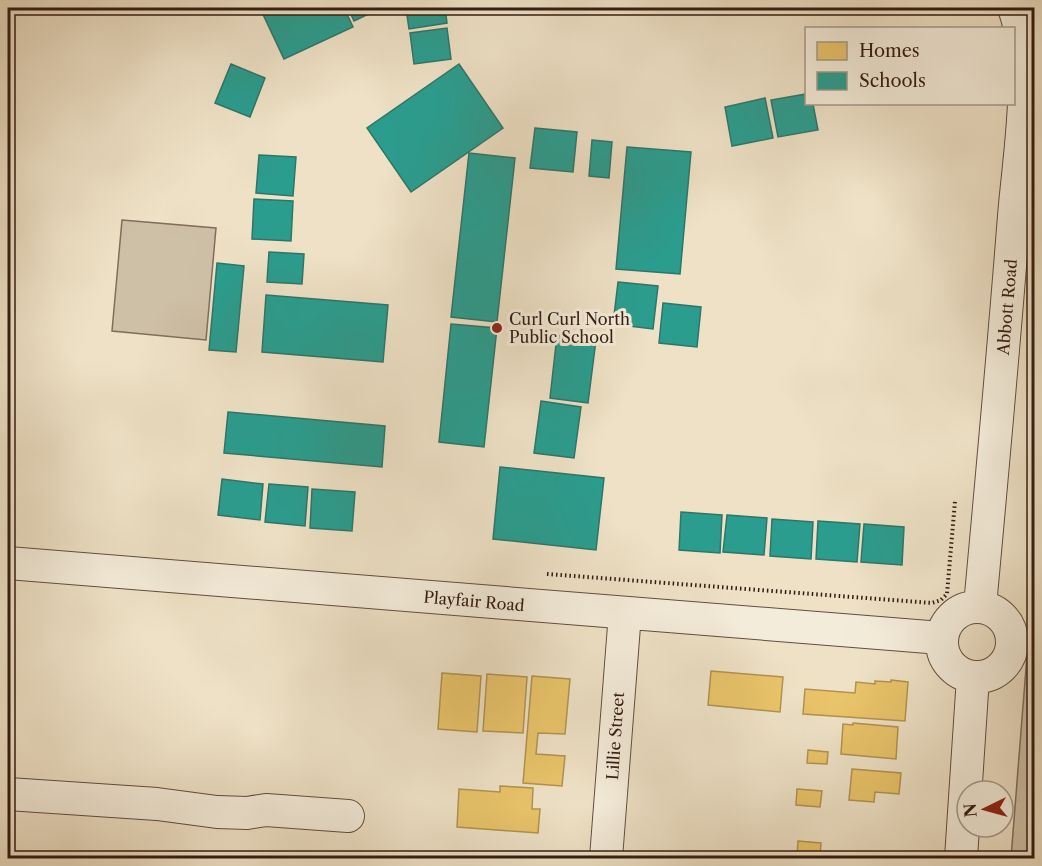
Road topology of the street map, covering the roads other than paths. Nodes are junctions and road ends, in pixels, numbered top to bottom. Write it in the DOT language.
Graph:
graph roads {
  1 [pos="1014,8"];
  2 [pos="8,563"];
  3 [pos="980,606"];
  4 [pos="625,613"];
  5 [pos="941,638"];
  6 [pos="973,677"];
  7 [pos="8,794"];
  8 [pos="348,816"];
  9 [pos="606,858"];
  10 [pos="961,858"];
  1 -- 3 [label="street, Abbott Road"];
  2 -- 4 [label="street, Playfair Road"];
  3 -- 5 [label="street"];
  3 -- 6 [label="street"];
  4 -- 5 [label="street, Playfair Road"];
  4 -- 9 [label="street, Lillie Street"];
  5 -- 6 [label="street"];
  6 -- 10 [label="street"];
  7 -- 8 [label="street"];
}
